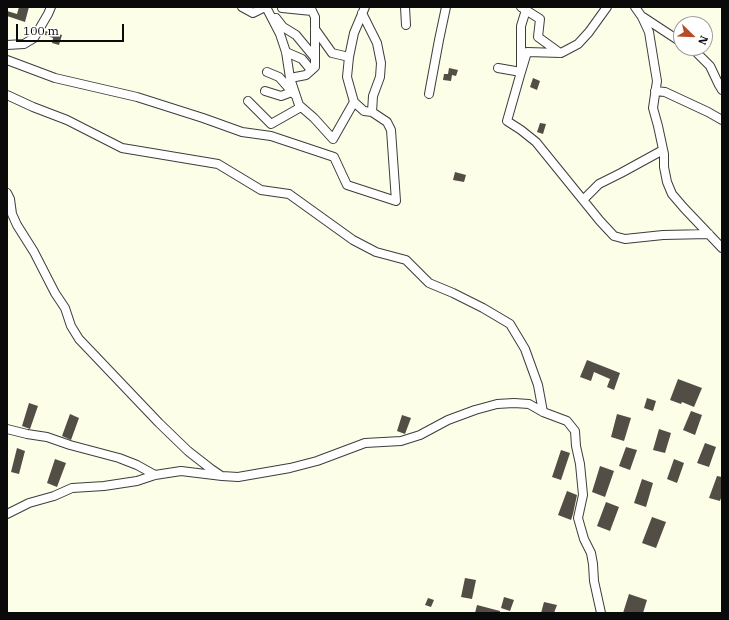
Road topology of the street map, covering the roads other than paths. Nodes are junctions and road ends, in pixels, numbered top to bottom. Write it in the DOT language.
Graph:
graph roads {
  1 [pos="51,7"];
  2 [pos="242,7"];
  3 [pos="265,7"];
  4 [pos="282,7"];
  5 [pos="404,7"];
  6 [pos="446,7"];
  7 [pos="607,7"];
  8 [pos="635,7"];
  9 [pos="311,9"];
  10 [pos="523,9"];
  11 [pos="363,10"];
  12 [pos="274,16"];
  13 [pos="642,17"];
  14 [pos="406,25"];
  15 [pos="315,29"];
  16 [pos="673,37"];
  17 [pos="7,45"];
  18 [pos="286,52"];
  19 [pos="332,53"];
  20 [pos="561,53"];
  21 [pos="315,56"];
  22 [pos="700,56"];
  23 [pos="349,57"];
  24 [pos="7,60"];
  25 [pos="498,68"];
  26 [pos="312,70"];
  27 [pos="267,72"];
  28 [pos="521,72"];
  29 [pos="290,78"];
  30 [pos="722,90"];
  31 [pos="264,91"];
  32 [pos="655,91"];
  33 [pos="294,94"];
  34 [pos="429,94"];
  35 [pos="7,95"];
  36 [pos="248,101"];
  37 [pos="354,102"];
  38 [pos="301,107"];
  39 [pos="372,112"];
  40 [pos="722,120"];
  41 [pos="663,150"];
  42 [pos="8,199"];
  43 [pos="583,200"];
  44 [pos="709,234"];
  45 [pos="722,248"];
  46 [pos="543,412"];
  47 [pos="7,429"];
  48 [pos="155,475"];
  49 [pos="222,476"];
  50 [pos="7,514"];
  51 [pos="601,613"];
  1 -- 17 [label="street"];
  2 -- 3 [label="street"];
  4 -- 9 [label="street"];
  4 -- 12 [label="street"];
  5 -- 14 [label="street"];
  6 -- 34 [label="street"];
  7 -- 20 [label="street"];
  8 -- 13 [label="street"];
  9 -- 15 [label="street"];
  10 -- 20 [label="street"];
  10 -- 28 [label="street"];
  11 -- 23 [label="street"];
  11 -- 39 [label="street"];
  12 -- 18 [label="street"];
  12 -- 21 [label="street"];
  13 -- 16 [label="street"];
  13 -- 32 [label="street"];
  15 -- 19 [label="street"];
  15 -- 21 [label="street"];
  18 -- 26 [label="street"];
  18 -- 29 [label="street"];
  19 -- 21 [label="street"];
  19 -- 23 [label="street"];
  20 -- 28 [label="street"];
  21 -- 26 [label="street"];
  22 -- 30 [label="street"];
  23 -- 37 [label="street"];
  24 -- 39 [label="street"];
  25 -- 28 [label="street"];
  26 -- 29 [label="street"];
  27 -- 33 [label="street"];
  28 -- 43 [label="street"];
  29 -- 33 [label="street"];
  31 -- 33 [label="street"];
  32 -- 40 [label="street"];
  32 -- 41 [label="street"];
  33 -- 38 [label="street"];
  35 -- 46 [label="street"];
  36 -- 38 [label="street"];
  37 -- 38 [label="street"];
  37 -- 39 [label="street"];
  41 -- 43 [label="street"];
  41 -- 44 [label="street"];
  42 -- 49 [label="street"];
  43 -- 44 [label="street"];
  44 -- 45 [label="street"];
  46 -- 49 [label="street"];
  46 -- 51 [label="street"];
  47 -- 48 [label="street"];
  48 -- 49 [label="street"];
  48 -- 50 [label="street"];
}
